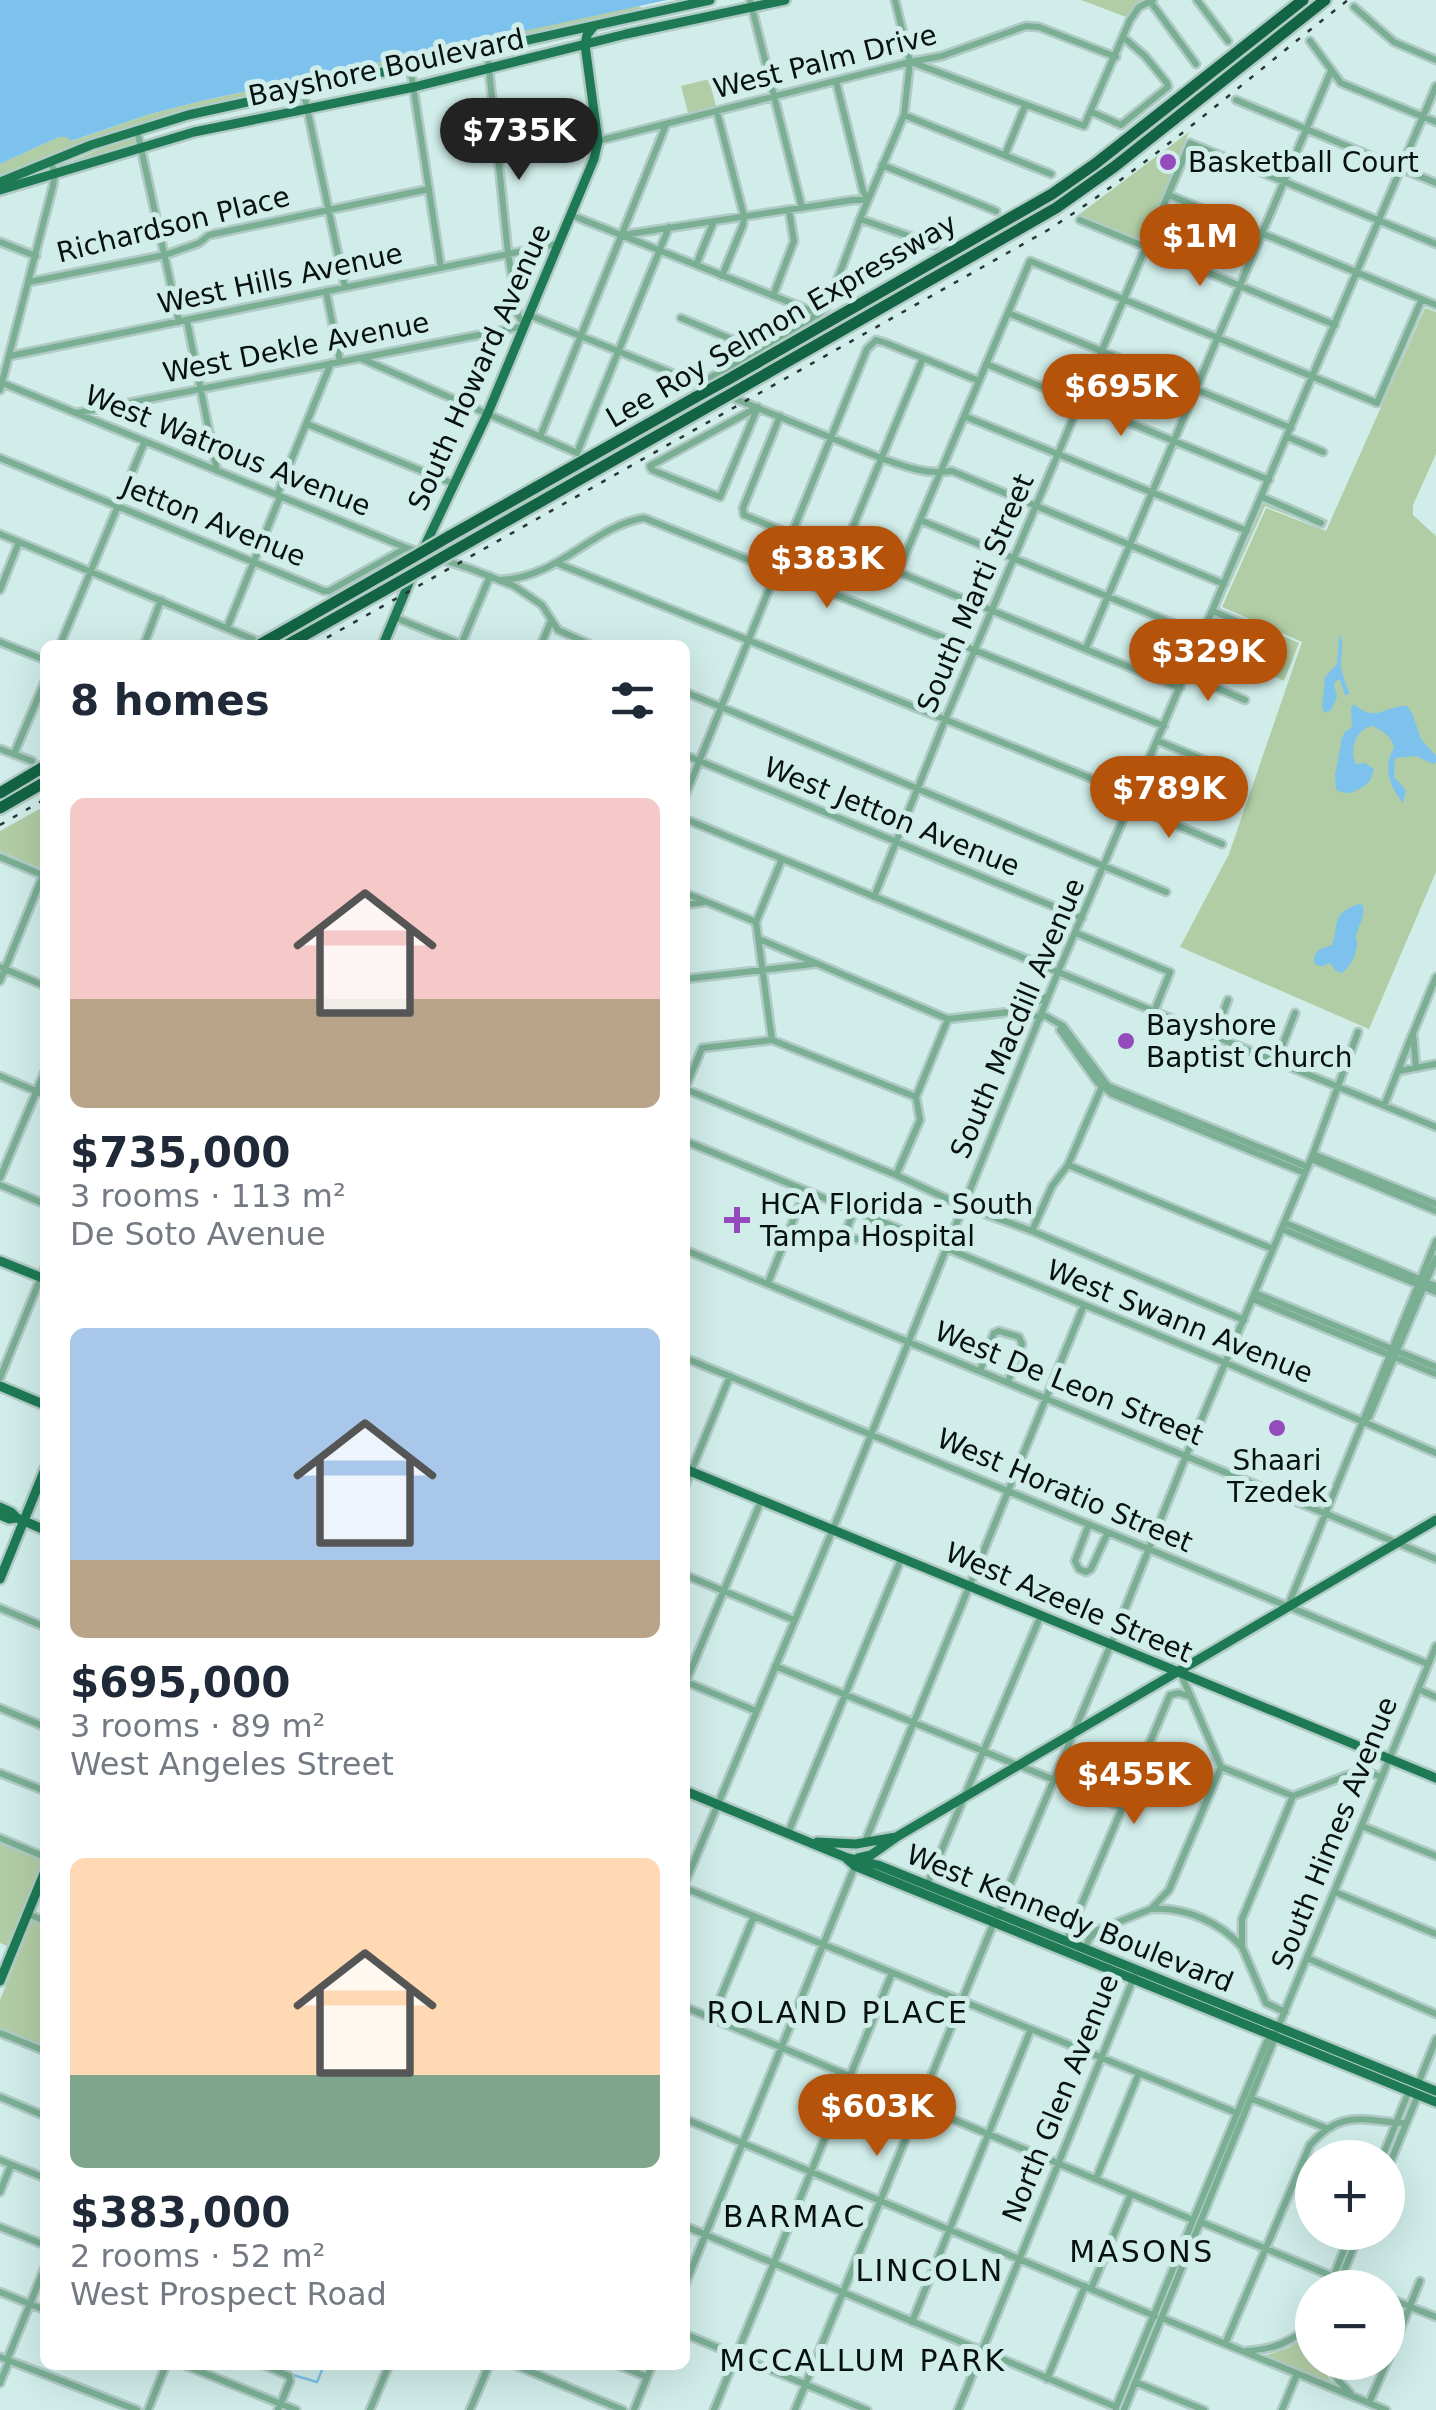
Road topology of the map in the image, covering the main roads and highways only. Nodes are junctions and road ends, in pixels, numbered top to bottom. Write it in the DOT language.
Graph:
graph roads {
  1 [pos="710,0"];
  2 [pos="785,0"];
  3 [pos="1326,0"];
  4 [pos="1300,2"];
  5 [pos="751,4"];
  6 [pos="594,26"];
  7 [pos="567,31"];
  8 [pos="585,44"];
  9 [pos="0,188"];
  10 [pos="268,640"];
  11 [pos="296,640"];
  12 [pos="385,640"];
  13 [pos="40,769"];
  14 [pos="40,785"];
  15 [pos="0,792"];
  16 [pos="0,808"];
  17 [pos="0,1261"];
  18 [pos="40,1273"];
  19 [pos="0,1386"];
  20 [pos="40,1402"];
  21 [pos="690,1471"];
  22 [pos="40,1480"];
  23 [pos="0,1507"];
  24 [pos="0,1515"];
  25 [pos="21,1520"];
  26 [pos="1436,1520"];
  27 [pos="40,1528"];
  28 [pos="0,1579"];
  29 [pos="1180,1672"];
  30 [pos="1436,1778"];
  31 [pos="690,1793"];
  32 [pos="898,1836"];
  33 [pos="808,1842"];
  34 [pos="845,1856"];
  35 [pos="40,1883"];
  36 [pos="995,1918"];
  37 [pos="1135,1974"];
  38 [pos="0,1982"];
  39 [pos="1276,2032"];
  40 [pos="1415,2090"];
  41 [pos="1436,2097"];
  1 -- 6 [label="main road, Bayshore Boulevard"];
  2 -- 5 [label="main road, Bayshore Boulevard"];
  3 -- 11 [label="highway, Lee Roy Selmon Expressway, bridge"];
  4 -- 10 [label="highway, Lee Roy Selmon Expressway, bridge"];
  5 -- 8 [label="main road, Bayshore Boulevard"];
  6 -- 7 [label="main road, Bayshore Boulevard"];
  6 -- 8 [label="main road"];
  7 -- 8 [label="main road"];
  7 -- 9 [label="main road, Bayshore Boulevard"];
  8 -- 9 [label="main road, Bayshore Boulevard"];
  8 -- 12 [label="main road, South Howard Avenue"];
  13 -- 15 [label="highway"];
  14 -- 16 [label="highway"];
  17 -- 18 [label="main road"];
  19 -- 20 [label="main road"];
  21 -- 29 [label="main road, West Azeele Street"];
  22 -- 25 [label="main road"];
  23 -- 25 [label="main road"];
  24 -- 25 [label="main road"];
  25 -- 27 [label="main road"];
  25 -- 28 [label="main road"];
  26 -- 29 [label="main road"];
  29 -- 30 [label="main road, West Azeele Street"];
  29 -- 32 [label="main road"];
  31 -- 33 [label="main road, West Kennedy Boulevard"];
  32 -- 33 [label="main road"];
  32 -- 34 [label="main road"];
  33 -- 34 [label="main road, West Kennedy Boulevard"];
  34 -- 36 [label="main road, West Kennedy Boulevard"];
  34 -- 36 [label="main road, West Kennedy Boulevard"];
  35 -- 38 [label="main road"];
  36 -- 37 [label="main road, West Kennedy Boulevard"];
  36 -- 37 [label="main road, West Kennedy Boulevard"];
  37 -- 39 [label="main road, West Kennedy Boulevard"];
  37 -- 39 [label="main road, West Kennedy Boulevard"];
  39 -- 40 [label="main road, West Kennedy Boulevard"];
  39 -- 40 [label="main road, West Kennedy Boulevard"];
  40 -- 41 [label="main road"];
}
